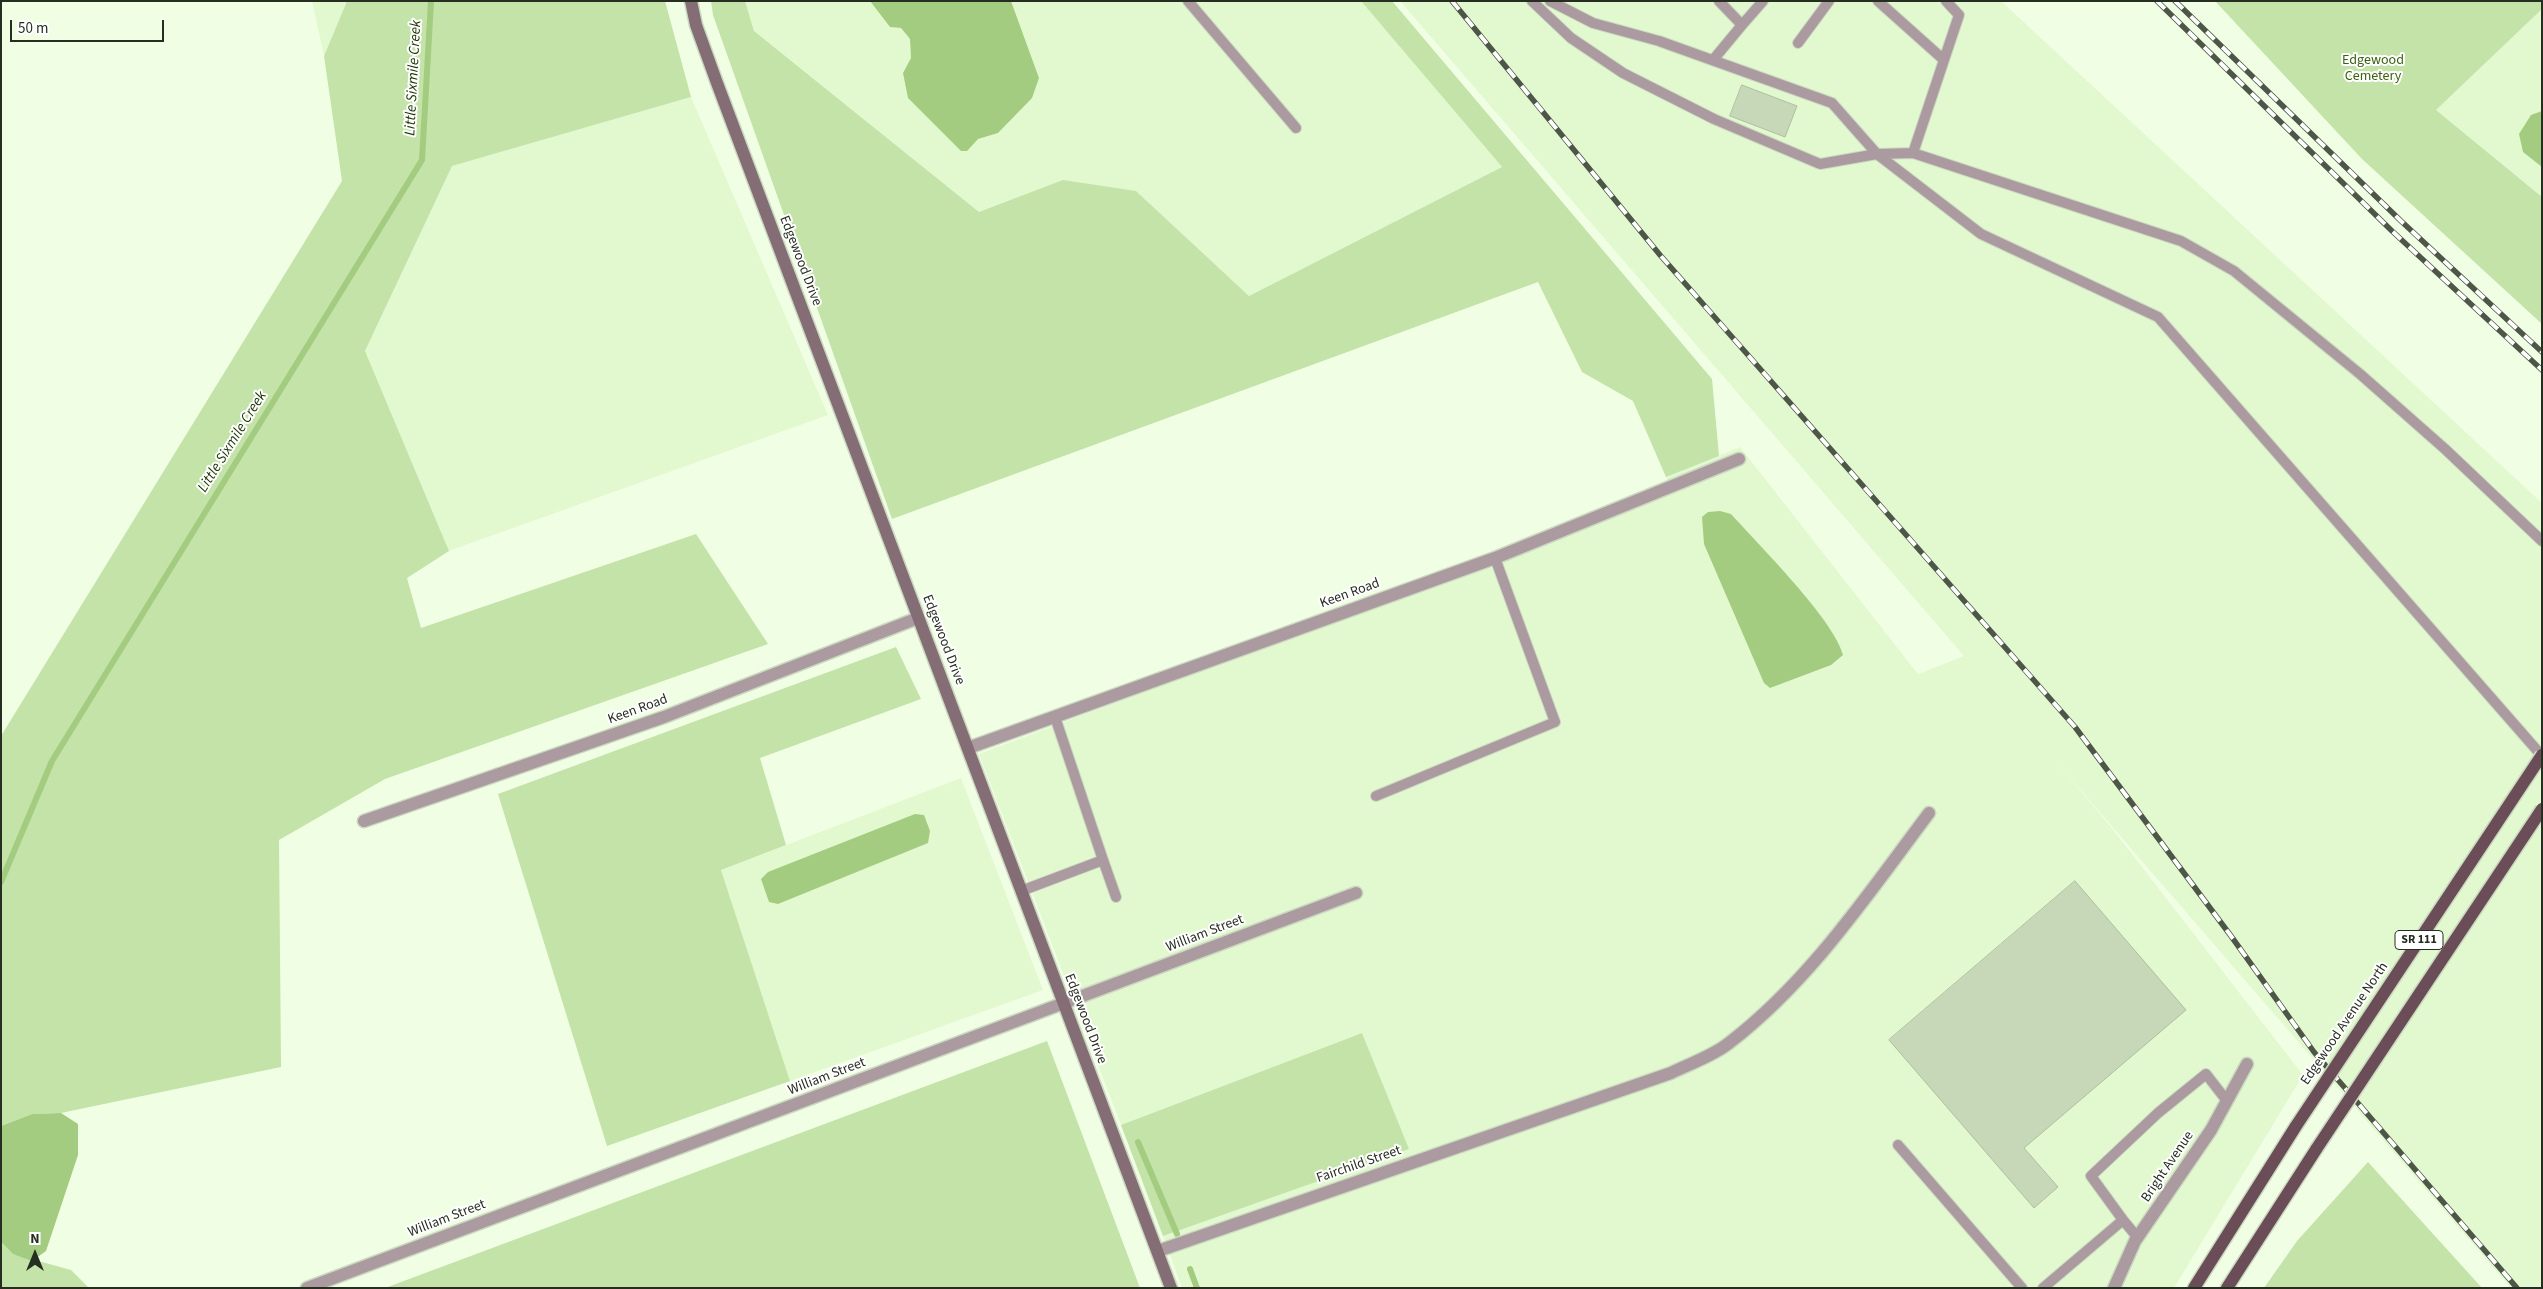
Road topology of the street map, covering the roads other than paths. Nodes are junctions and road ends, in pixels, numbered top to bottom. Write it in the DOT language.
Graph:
graph roads {
  1 [pos="691,1"];
  2 [pos="1188,1"];
  3 [pos="1532,1"];
  4 [pos="1550,1"];
  5 [pos="1719,1"];
  6 [pos="1763,1"];
  7 [pos="1829,1"];
  8 [pos="1878,1"];
  9 [pos="1946,1"];
  10 [pos="1742,25"];
  11 [pos="1798,43"];
  12 [pos="1713,60"];
  13 [pos="1944,60"];
  14 [pos="1296,128"];
  15 [pos="1913,153"];
  16 [pos="1877,154"];
  17 [pos="1739,458"];
  18 [pos="2542,541"];
  19 [pos="1495,558"];
  20 [pos="918,618"];
  21 [pos="1055,717"];
  22 [pos="968,748"];
  23 [pos="2542,755"];
  24 [pos="1376,796"];
  25 [pos="2542,809"];
  26 [pos="1929,813"];
  27 [pos="364,821"];
  28 [pos="1103,860"];
  29 [pos="1021,891"];
  30 [pos="1356,893"];
  31 [pos="1116,897"];
  32 [pos="1064,1004"];
  33 [pos="2247,1064"];
  34 [pos="2227,1101"];
  35 [pos="1898,1145"];
  36 [pos="2123,1220"];
  37 [pos="2138,1238"];
  38 [pos="1158,1251"];
  39 [pos="307,1288"];
  40 [pos="1171,1288"];
  41 [pos="2022,1288"];
  42 [pos="2043,1288"];
  43 [pos="2114,1288"];
  44 [pos="2194,1288"];
  45 [pos="2227,1288"];
  1 -- 20 [label="street, Edgewood Drive"];
  2 -- 14 [label="lane"];
  3 -- 16 [label="lane"];
  4 -- 12 [label="lane"];
  5 -- 10 [label="lane"];
  6 -- 10 [label="lane"];
  7 -- 11 [label="lane"];
  8 -- 13 [label="lane"];
  9 -- 13 [label="lane"];
  10 -- 12 [label="lane"];
  12 -- 16 [label="lane"];
  13 -- 15 [label="lane"];
  15 -- 16 [label="lane"];
  15 -- 18 [label="lane"];
  16 -- 23 [label="lane"];
  17 -- 19 [label="street, Keen Road"];
  19 -- 21 [label="street, Keen Road"];
  19 -- 24 [label="lane"];
  20 -- 22 [label="street, Edgewood Drive"];
  20 -- 27 [label="street, Keen Road"];
  21 -- 22 [label="street, Keen Road"];
  21 -- 28 [label="lane"];
  22 -- 29 [label="street, Edgewood Drive"];
  23 -- 44 [label="main road, Edgewood Avenue North / SR 111, bridge"];
  25 -- 45 [label="main road, SR 111, bridge"];
  26 -- 38 [label="street, Fairchild Street"];
  28 -- 29 [label="lane"];
  28 -- 31 [label="lane"];
  29 -- 32 [label="street, Edgewood Drive"];
  30 -- 32 [label="street, William Street"];
  32 -- 38 [label="street, Edgewood Drive"];
  32 -- 39 [label="street, William Street"];
  33 -- 34 [label="street, Bright Avenue"];
  34 -- 36 [label="lane"];
  34 -- 37 [label="street, Bright Avenue"];
  35 -- 41 [label="lane"];
  36 -- 37 [label="lane"];
  36 -- 42 [label="lane"];
  37 -- 43 [label="street, Bright Avenue"];
  38 -- 40 [label="street, Edgewood Drive"];
}
